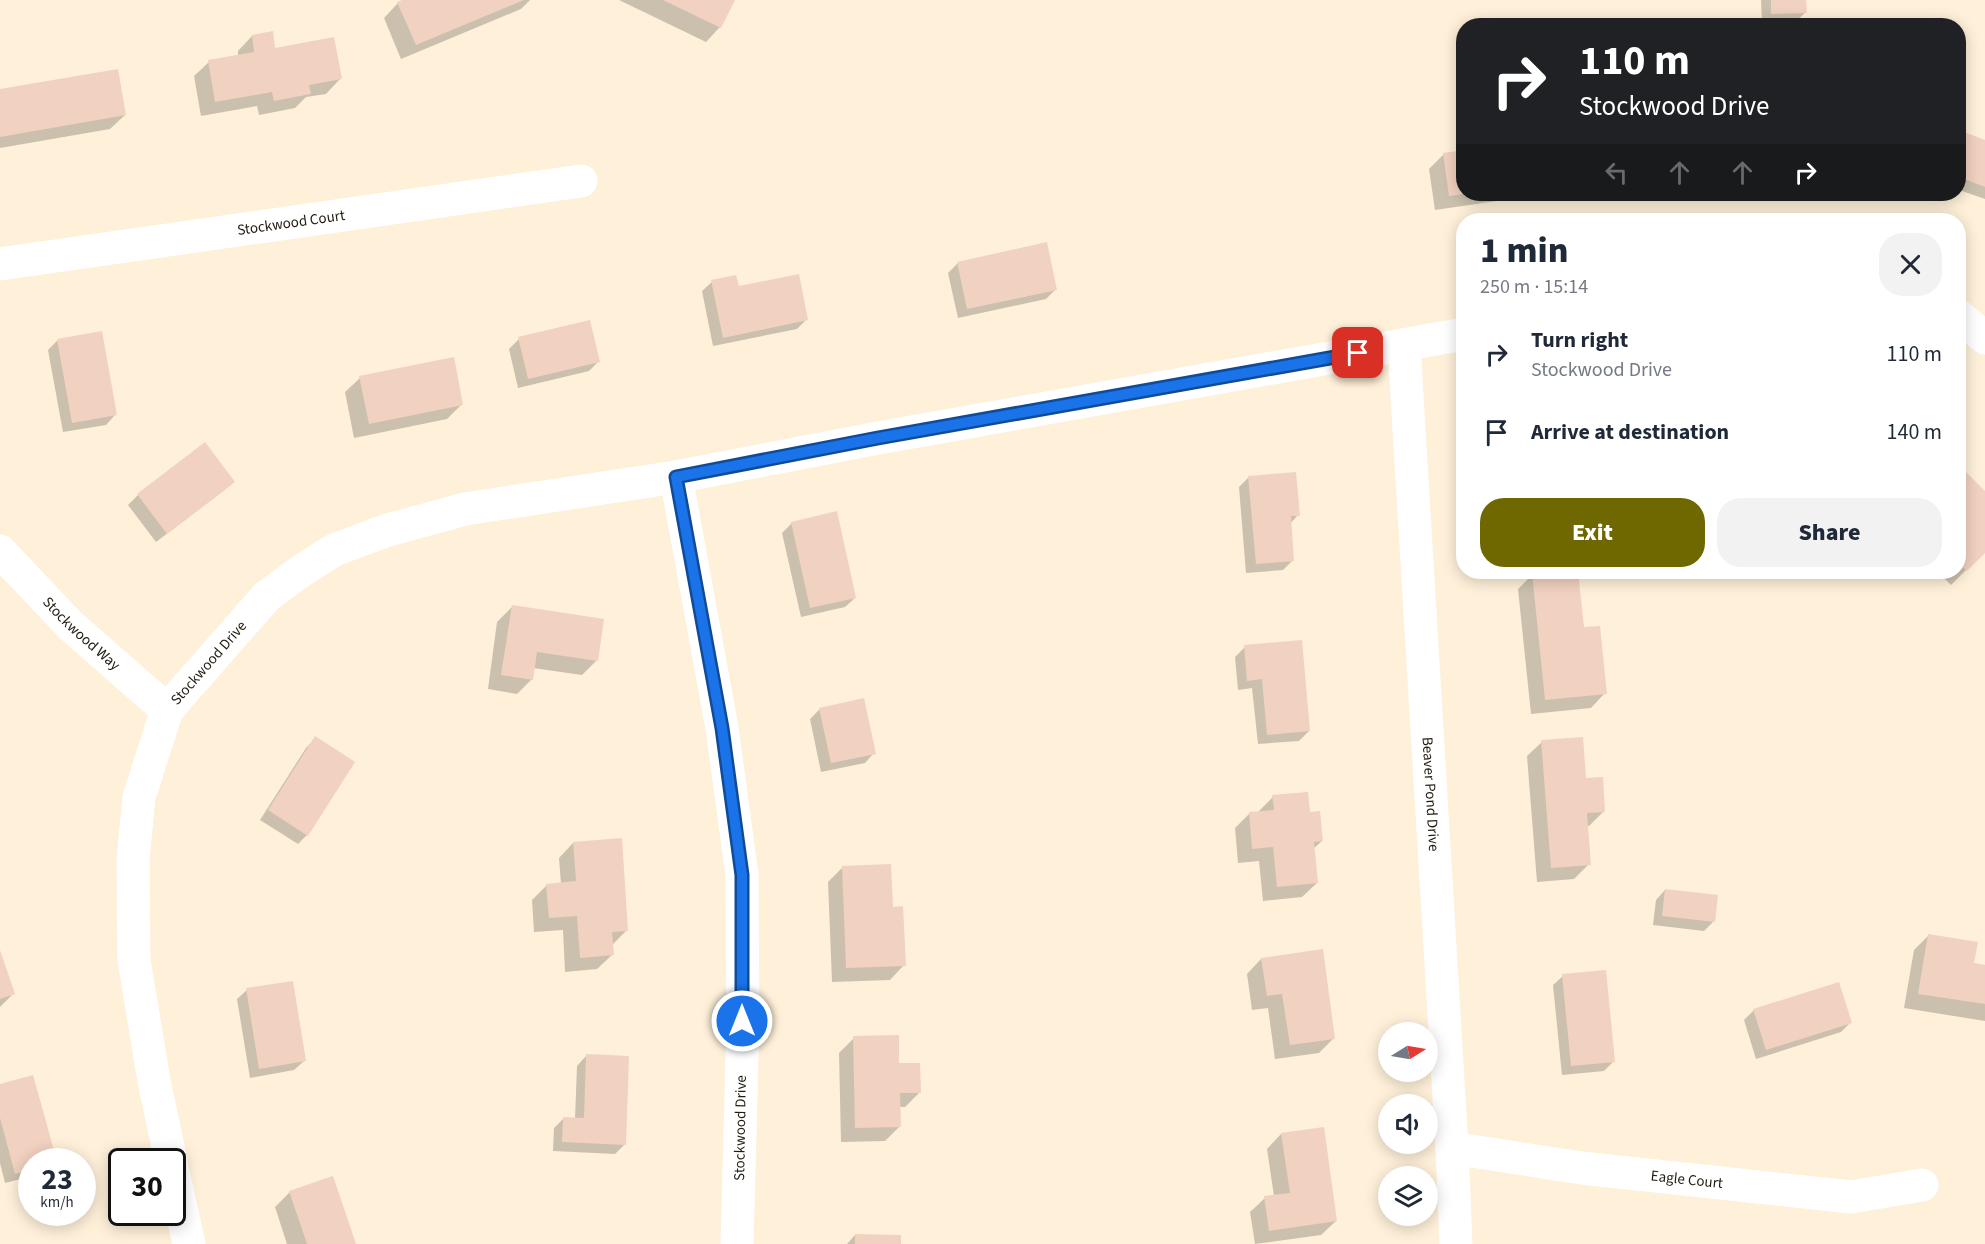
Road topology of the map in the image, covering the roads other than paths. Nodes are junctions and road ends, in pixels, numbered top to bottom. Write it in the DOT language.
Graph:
graph roads {
  1 [pos="581,181"];
  2 [pos="0,264"];
  3 [pos="1966,322"];
  4 [pos="1456,335"];
  5 [pos="1985,338"];
  6 [pos="1404,345"];
  7 [pos="676,477"];
  8 [pos="0,551"];
  9 [pos="167,710"];
  10 [pos="168,1148"];
  11 [pos="1452,1148"];
  12 [pos="1922,1185"];
  13 [pos="185,1226"];
  14 [pos="189,1244"];
  15 [pos="737,1244"];
  16 [pos="1455,1244"];
  1 -- 2 [label="street, Stockwood Court"];
  3 -- 5 [label="street"];
  4 -- 6 [label="street, Stockwood Drive"];
  6 -- 7 [label="street, Stockwood Drive"];
  6 -- 11 [label="street, Beaver Pond Drive"];
  7 -- 9 [label="street, Stockwood Drive"];
  7 -- 15 [label="street, Stockwood Drive"];
  8 -- 9 [label="street, Stockwood Way"];
  9 -- 10 [label="street, Stockwood Drive"];
  11 -- 12 [label="street, Eagle Court"];
  11 -- 16 [label="street, Beaver Pond Drive"];
  13 -- 14 [label="street"];
}
